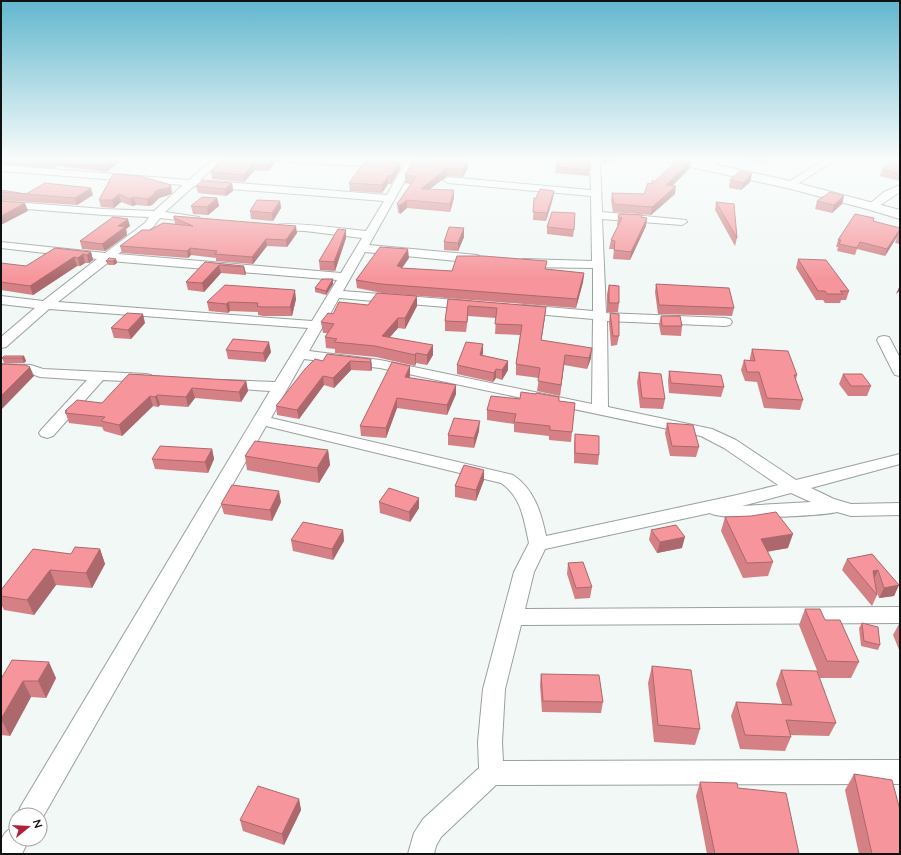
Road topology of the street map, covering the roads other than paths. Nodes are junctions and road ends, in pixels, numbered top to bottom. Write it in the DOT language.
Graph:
graph roads {
  1 [pos="174,199"];
  2 [pos="389,199"];
  3 [pos="596,199"];
  4 [pos="842,199"];
  5 [pos="881,199"];
  6 [pos="1,204"];
  7 [pos="872,206"];
  8 [pos="158,214"];
  9 [pos="597,215"];
  10 [pos="900,215"];
  11 [pos="204,220"];
  12 [pos="682,222"];
  13 [pos="263,226"];
  14 [pos="365,242"];
  15 [pos="1,245"];
  16 [pos="108,257"];
  17 [pos="491,260"];
  18 [pos="514,262"];
  19 [pos="598,265"];
  20 [pos="345,277"];
  21 [pos="335,294"];
  22 [pos="1,300"];
  23 [pos="46,305"];
  24 [pos="483,306"];
  25 [pos="514,309"];
  26 [pos="600,317"];
  27 [pos="725,322"];
  28 [pos="316,325"];
  29 [pos="884,340"];
  30 [pos="1,344"];
  31 [pos="299,354"];
  32 [pos="1,368"];
  33 [pos="900,372"];
  34 [pos="100,376"];
  35 [pos="163,380"];
  36 [pos="210,382"];
  37 [pos="280,387"];
  38 [pos="600,409"];
  39 [pos="262,420"];
  40 [pos="47,434"];
  41 [pos="900,459"];
  42 [pos="792,486"];
  43 [pos="838,507"];
  44 [pos="703,508"];
  45 [pos="900,509"];
  46 [pos="539,544"];
  47 [pos="900,615"];
  48 [pos="512,618"];
  49 [pos="900,772"];
  50 [pos="491,773"];
  51 [pos="35,807"];
  52 [pos="421,854"];
  1 -- 8 [label="street"];
  2 -- 14 [label="street"];
  3 -- 9 [label="street"];
  4 -- 7 [label="street"];
  5 -- 7 [label="street"];
  6 -- 8 [label="street"];
  7 -- 10 [label="street"];
  8 -- 11 [label="street"];
  8 -- 16 [label="street"];
  9 -- 12 [label="street"];
  9 -- 19 [label="street"];
  13 -- 14 [label="street"];
  14 -- 17 [label="street"];
  14 -- 20 [label="street"];
  15 -- 16 [label="street"];
  16 -- 20 [label="street"];
  16 -- 23 [label="street"];
  18 -- 19 [label="street"];
  19 -- 26 [label="street"];
  20 -- 21 [label="street"];
  21 -- 24 [label="street"];
  21 -- 28 [label="street"];
  22 -- 23 [label="street"];
  23 -- 28 [label="street"];
  23 -- 30 [label="street"];
  25 -- 26 [label="street"];
  26 -- 27 [label="street"];
  26 -- 38 [label="street"];
  28 -- 31 [label="street"];
  29 -- 33 [label="street"];
  31 -- 37 [label="street"];
  31 -- 38 [label="street"];
  32 -- 34 [label="street"];
  34 -- 35 [label="street"];
  34 -- 40 [label="street"];
  36 -- 37 [label="street"];
  37 -- 39 [label="street"];
  38 -- 42 [label="street"];
  39 -- 46 [label="street"];
  39 -- 51 [label="street"];
  41 -- 42 [label="street"];
  42 -- 43 [label="street"];
  42 -- 44 [label="street"];
  43 -- 44 [label="street"];
  43 -- 45 [label="street"];
  44 -- 46 [label="street"];
  46 -- 48 [label="street"];
  47 -- 48 [label="street"];
  48 -- 50 [label="street"];
  49 -- 50 [label="street"];
  50 -- 52 [label="street"];
}
